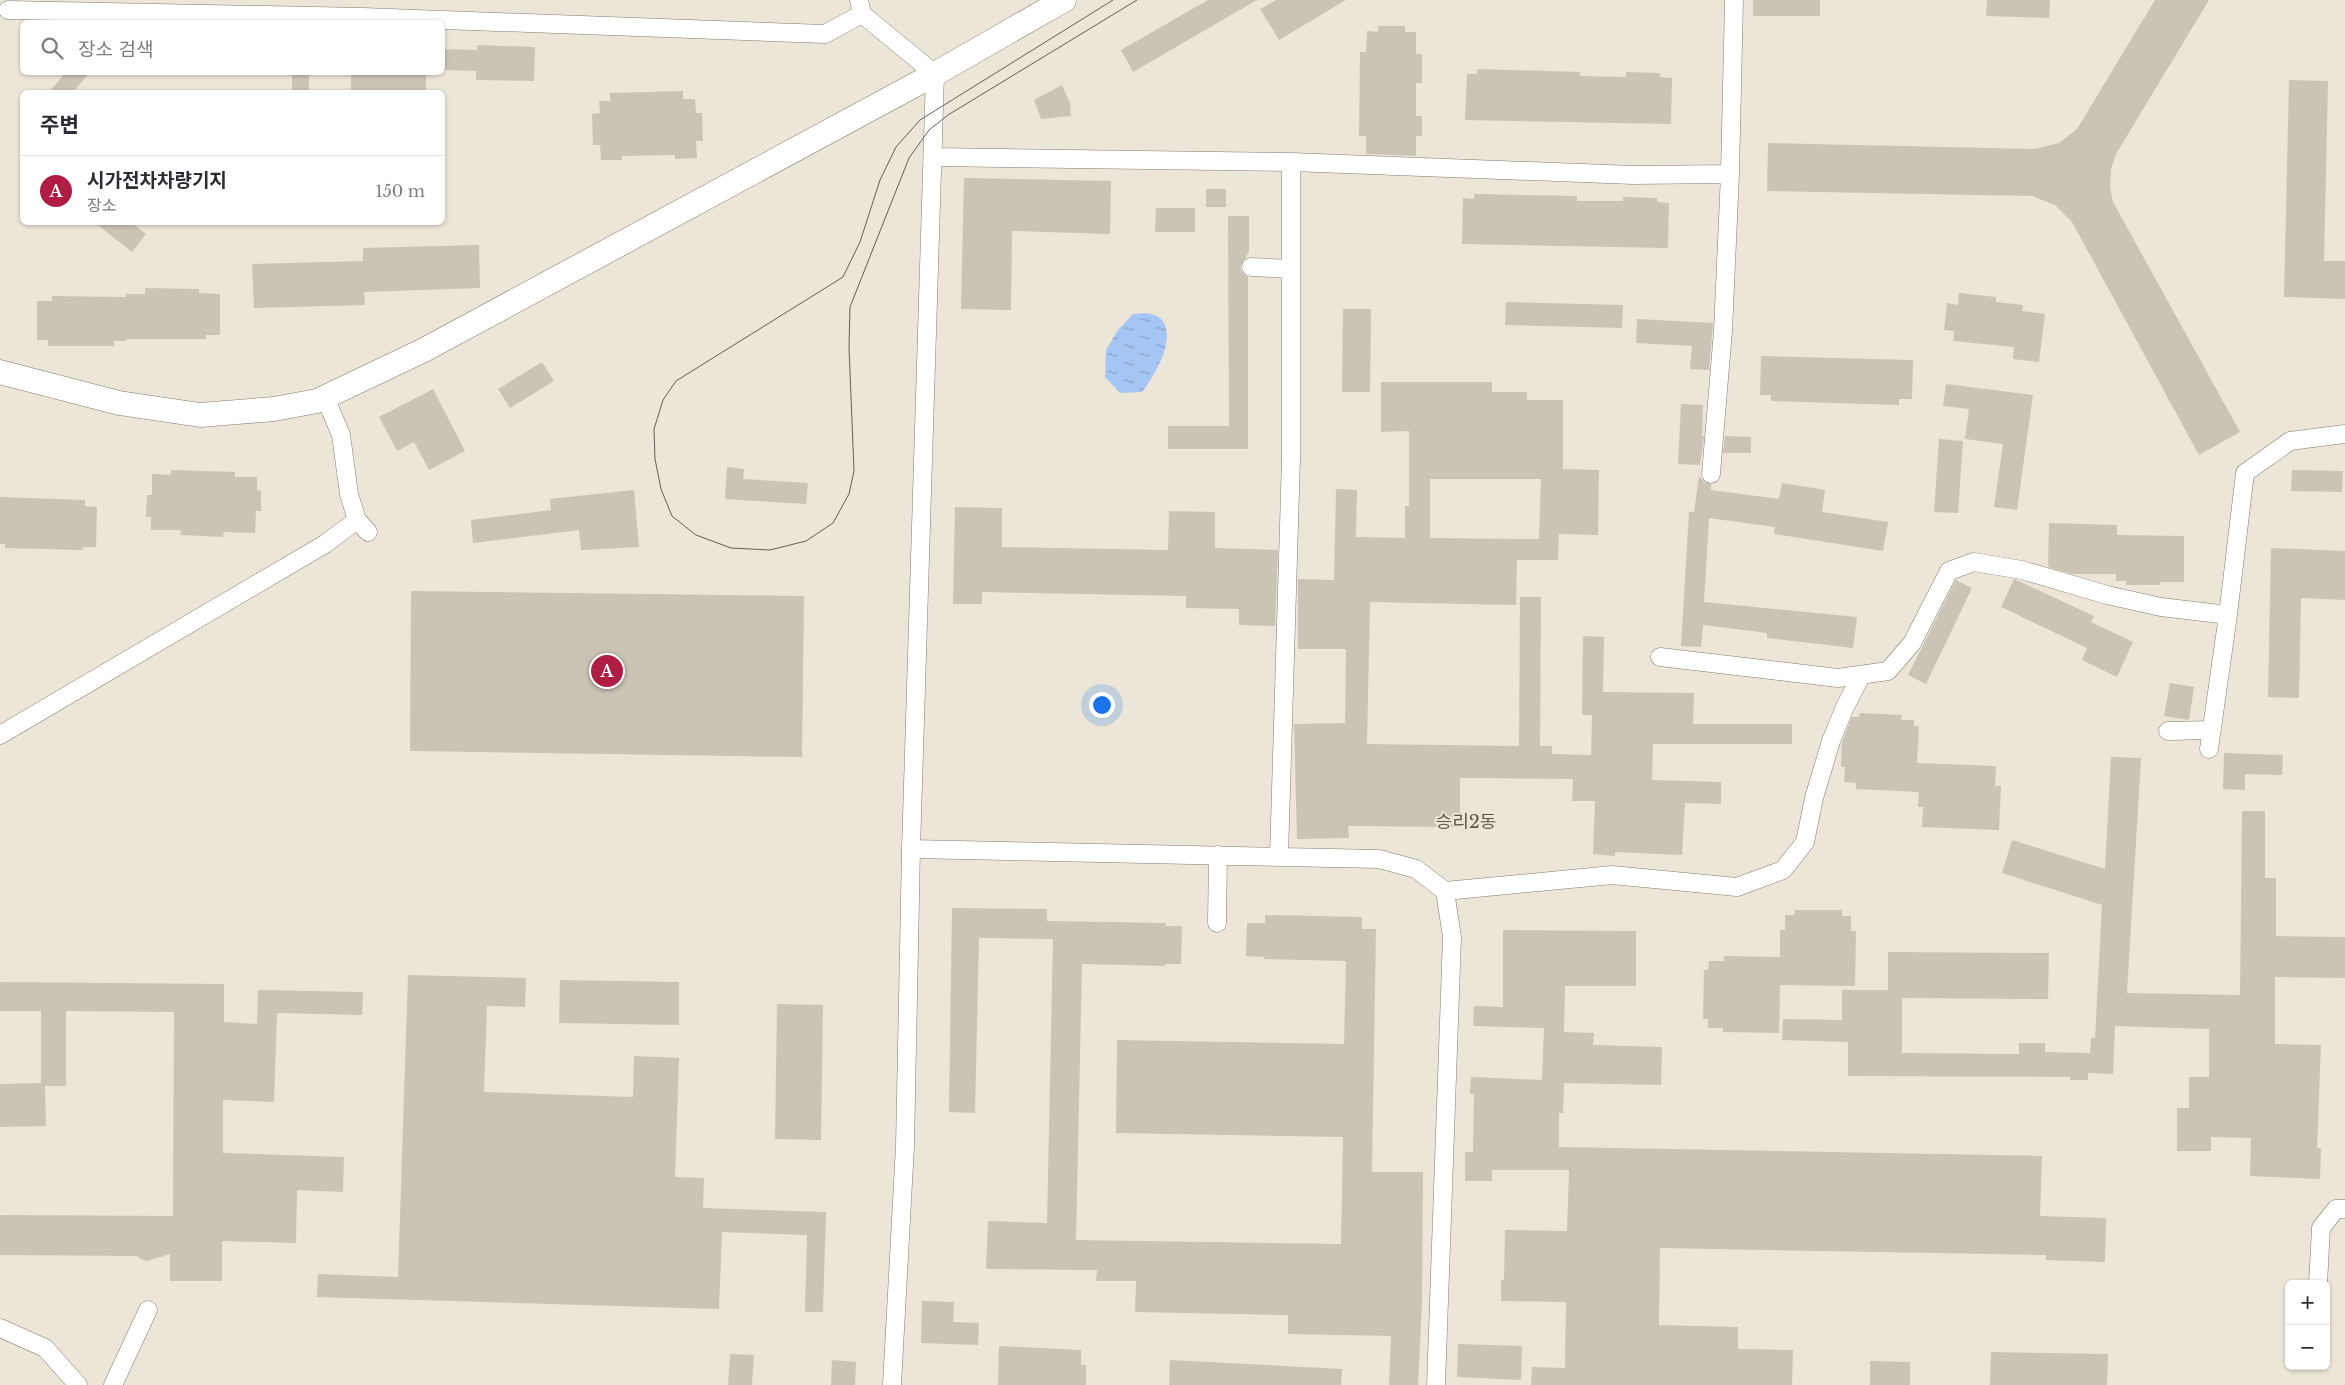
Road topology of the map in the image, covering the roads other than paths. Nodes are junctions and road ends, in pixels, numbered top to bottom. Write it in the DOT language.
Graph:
graph roads {
  1 [pos="1064,0"];
  2 [pos="1734,0"];
  3 [pos="860,7"];
  4 [pos="340,8"];
  5 [pos="8,10"];
  6 [pos="935,74"];
  7 [pos="934,157"];
  8 [pos="1291,162"];
  9 [pos="1730,174"];
  10 [pos="1252,267"];
  11 [pos="1291,269"];
  12 [pos="0,372"];
  13 [pos="325,397"];
  14 [pos="2345,434"];
  15 [pos="1711,474"];
  16 [pos="2228,615"];
  17 [pos="1660,657"];
  18 [pos="1861,676"];
  19 [pos="2211,730"];
  20 [pos="2168,731"];
  21 [pos="0,736"];
  22 [pos="2209,749"];
  23 [pos="911,849"];
  24 [pos="1218,855"];
  25 [pos="1279,856"];
  26 [pos="1445,891"];
  27 [pos="1217,923"];
  28 [pos="2345,1209"];
  29 [pos="2318,1280"];
  30 [pos="148,1310"];
  31 [pos="0,1328"];
  32 [pos="78,1385"];
  33 [pos="113,1385"];
  34 [pos="892,1385"];
  35 [pos="1436,1385"];
  1 -- 6 [label="main road"];
  2 -- 9 [label="street"];
  3 -- 4 [label="street"];
  3 -- 6 [label="street"];
  4 -- 5 [label="street"];
  6 -- 7 [label="street"];
  6 -- 13 [label="main road"];
  7 -- 8 [label="street"];
  7 -- 23 [label="street"];
  8 -- 9 [label="street"];
  8 -- 11 [label="street"];
  9 -- 15 [label="street"];
  10 -- 11 [label="street"];
  11 -- 25 [label="street"];
  12 -- 13 [label="main road"];
  13 -- 21 [label="street"];
  14 -- 16 [label="street"];
  16 -- 18 [label="street"];
  16 -- 19 [label="street"];
  17 -- 18 [label="street"];
  18 -- 26 [label="street"];
  19 -- 20 [label="street"];
  19 -- 22 [label="street"];
  23 -- 24 [label="street"];
  23 -- 34 [label="street"];
  24 -- 25 [label="street"];
  24 -- 27 [label="street"];
  25 -- 26 [label="street"];
  26 -- 35 [label="street"];
  28 -- 29 [label="street"];
  30 -- 33 [label="street"];
  31 -- 32 [label="street"];
}
